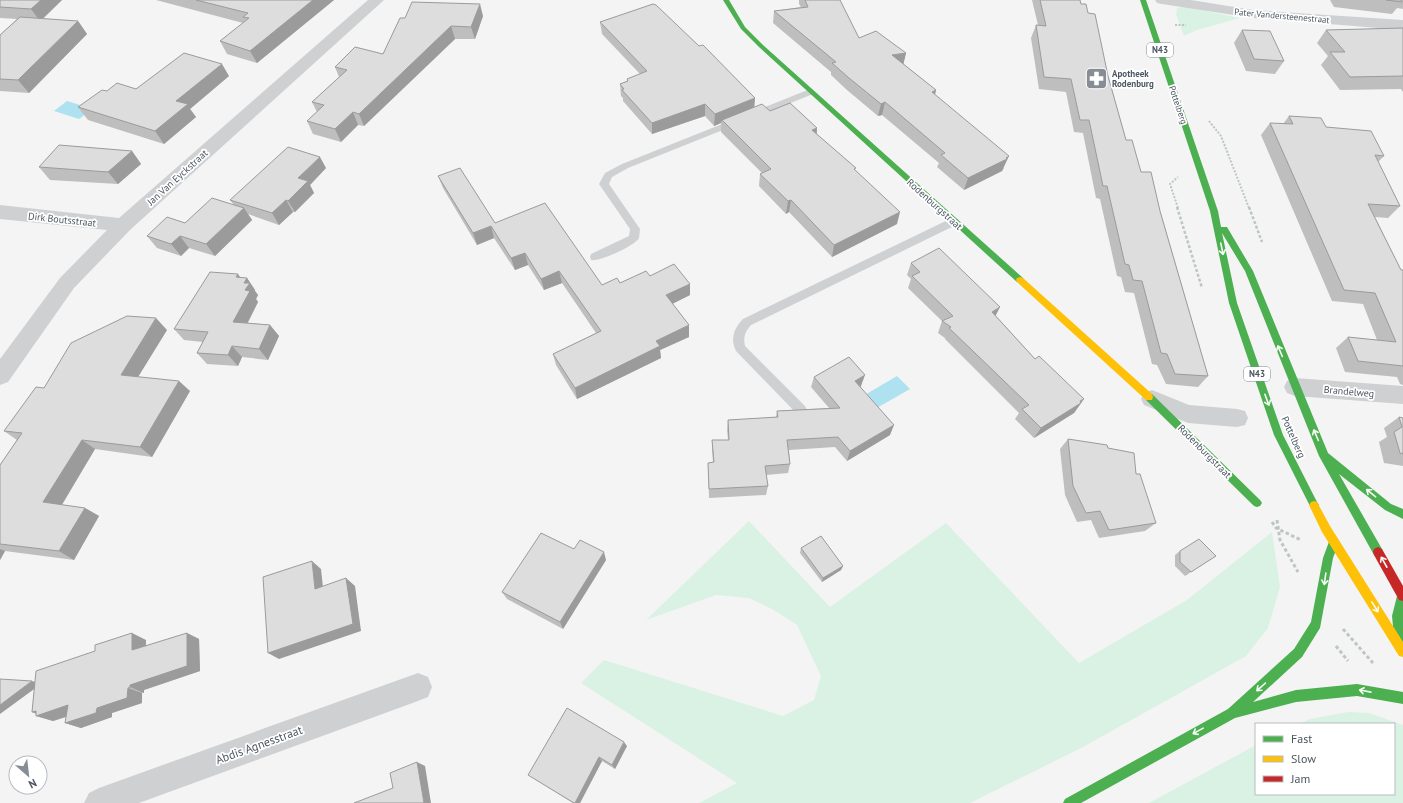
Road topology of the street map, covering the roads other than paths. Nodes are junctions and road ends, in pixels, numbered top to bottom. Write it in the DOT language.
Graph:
graph roads {
  1 [pos="377,0"];
  2 [pos="726,0"];
  3 [pos="1143,0"];
  4 [pos="1162,0"];
  5 [pos="1166,0"];
  6 [pos="1403,25"];
  7 [pos="810,92"];
  8 [pos="1214,211"];
  9 [pos="0,212"];
  10 [pos="954,221"];
  11 [pos="123,225"];
  12 [pos="595,257"];
  13 [pos="0,376"];
  14 [pos="1295,387"];
  15 [pos="1403,395"];
  16 [pos="1152,399"];
  17 [pos="801,410"];
  18 [pos="1237,418"];
  19 [pos="1324,456"];
  20 [pos="1257,503"];
  21 [pos="1403,514"];
  22 [pos="1334,542"];
  23 [pos="1403,594"];
  24 [pos="1401,650"];
  25 [pos="418,688"];
  26 [pos="1403,698"];
  27 [pos="1232,713"];
  28 [pos="99,803"];
  29 [pos="1069,803"];
  1 -- 11 [label="street, Jan Van Eyckstraat"];
  2 -- 7 [label="main road, Rodenburgstraat"];
  3 -- 8 [label="main road, Pottelberg / N43"];
  4 -- 5 [label="street, Pater Vandersteenestraat"];
  5 -- 6 [label="street, Pater Vandersteenestraat"];
  7 -- 10 [label="main road, Rodenburgstraat"];
  7 -- 12 [label="lane"];
  14 -- 8 [label="main road, Pottelberg / N43, one-way"];
  8 -- 22 [label="main road, Pottelberg / N43, one-way"];
  9 -- 11 [label="street, Dirk Boutsstraat"];
  10 -- 16 [label="main road, Rodenburgstraat"];
  10 -- 17 [label="lane"];
  11 -- 13 [label="street, Jan Van Eyckstraat"];
  14 -- 15 [label="street, Brandelweg"];
  19 -- 14 [label="main road, Pottelberg / N43, one-way"];
  16 -- 18 [label="street, Rodenburgstraat"];
  16 -- 20 [label="main road, Rodenburgstraat"];
  21 -- 19 [label="main road, one-way"];
  23 -- 19 [label="main road, Pottelberg / N43, one-way"];
  22 -- 24 [label="main road, Pottelberg / N43, one-way"];
  22 -- 27 [label="main road, one-way"];
  23 -- 24 [label="main road"];
  25 -- 28 [label="street, Abdis Agnesstraat"];
  26 -- 27 [label="main road, one-way"];
  27 -- 29 [label="main road, one-way"];
}
